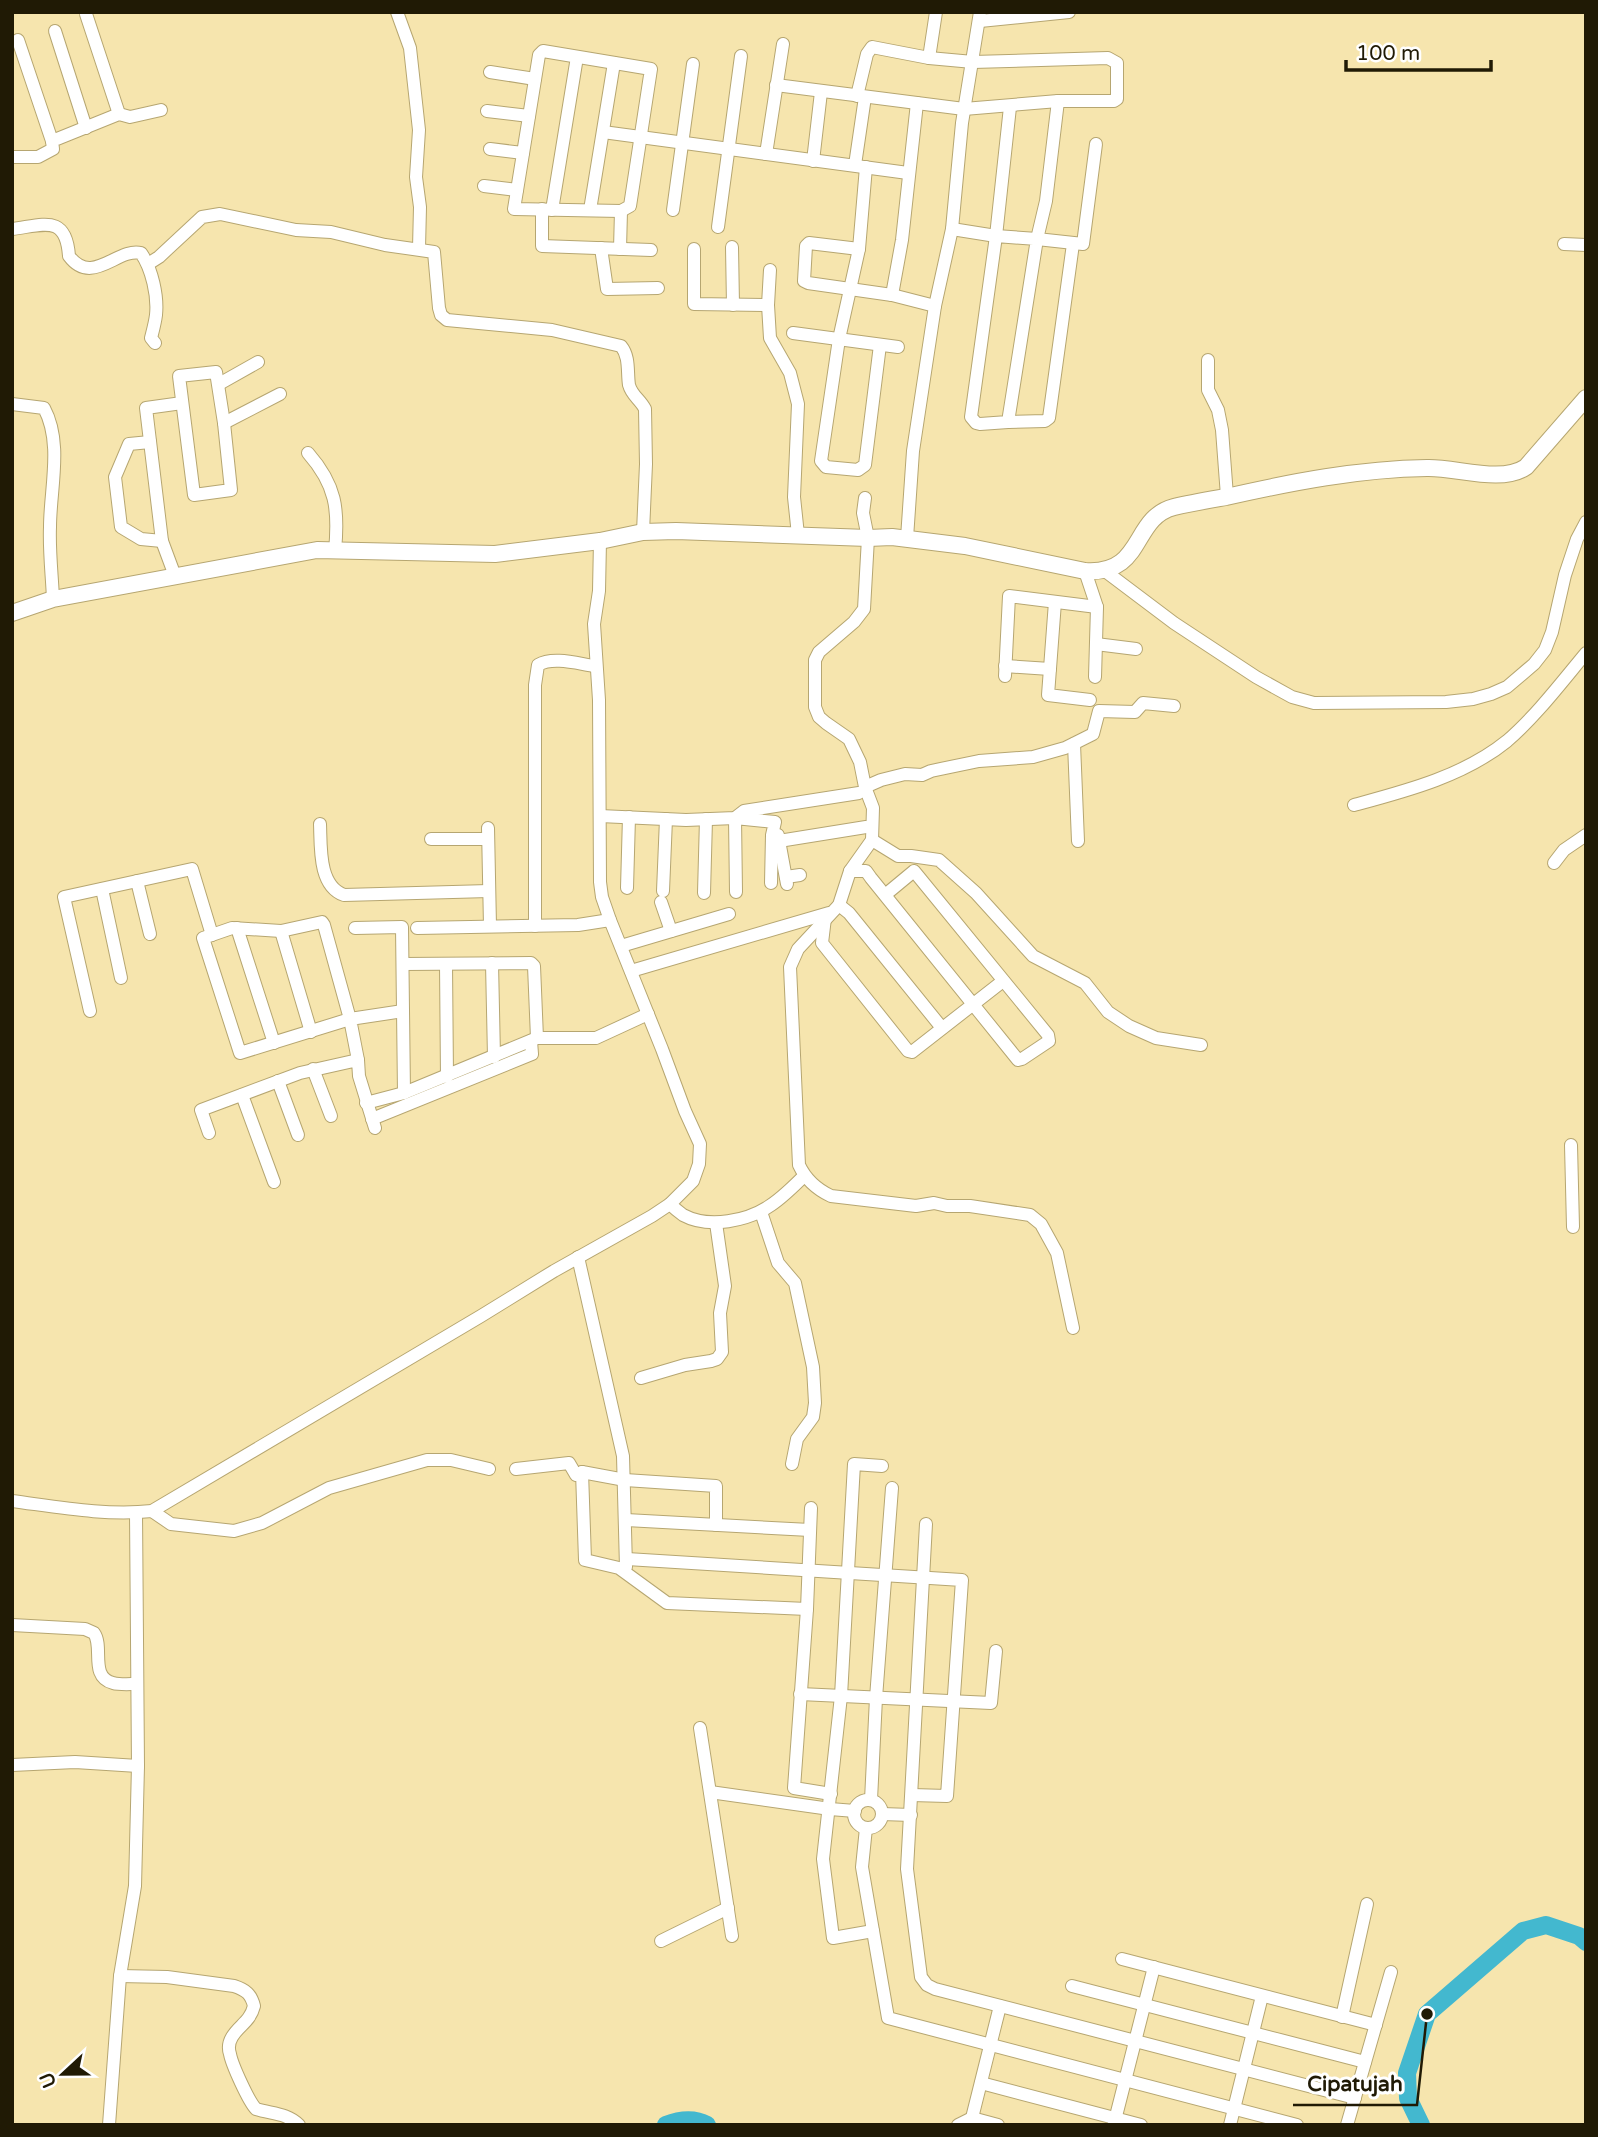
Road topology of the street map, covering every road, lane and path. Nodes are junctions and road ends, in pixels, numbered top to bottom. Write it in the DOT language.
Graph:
graph roads {
  1 [pos="397,12"];
  2 [pos="936,12"];
  3 [pos="1069,12"];
  4 [pos="86,14"];
  5 [pos="980,16"];
  6 [pos="55,31"];
  7 [pos="18,40"];
  8 [pos="783,44"];
  9 [pos="741,56"];
  10 [pos="577,57"];
  11 [pos="929,58"];
  12 [pos="973,62"];
  13 [pos="614,63"];
  14 [pos="693,64"];
  15 [pos="490,72"];
  16 [pos="535,79"];
  17 [pos="776,85"];
  18 [pos="821,92"];
  19 [pos="861,97"];
  20 [pos="1058,102"];
  21 [pos="917,103"];
  22 [pos="1010,107"];
  23 [pos="964,109"];
  24 [pos="161,110"];
  25 [pos="487,111"];
  26 [pos="119,114"];
  27 [pos="529,116"];
  28 [pos="86,128"];
  29 [pos="603,132"];
  30 [pos="641,137"];
  31 [pos="52,141"];
  32 [pos="684,142"];
  33 [pos="1096,145"];
  34 [pos="490,149"];
  35 [pos="729,150"];
  36 [pos="523,153"];
  37 [pos="13,154"];
  38 [pos="766,154"];
  39 [pos="813,161"];
  40 [pos="860,166"];
  41 [pos="908,173"];
  42 [pos="484,186"];
  43 [pos="517,190"];
  44 [pos="547,209"];
  45 [pos="590,210"];
  46 [pos="673,210"];
  47 [pos="621,211"];
  48 [pos="718,227"];
  49 [pos="12,229"];
  50 [pos="952,229"];
  51 [pos="996,236"];
  52 [pos="1037,239"];
  53 [pos="1073,244"];
  54 [pos="1564,244"];
  55 [pos="1586,245"];
  56 [pos="732,247"];
  57 [pos="419,248"];
  58 [pos="601,248"];
  59 [pos="620,249"];
  60 [pos="694,249"];
  61 [pos="859,249"];
  62 [pos="651,250"];
  63 [pos="148,264"];
  64 [pos="770,270"];
  65 [pos="658,288"];
  66 [pos="851,289"];
  67 [pos="892,295"];
  68 [pos="768,304"];
  69 [pos="733,305"];
  70 [pos="935,306"];
  71 [pos="793,333"];
  72 [pos="839,339"];
  73 [pos="155,343"];
  74 [pos="880,345"];
  75 [pos="898,347"];
  76 [pos="1208,360"];
  77 [pos="258,362"];
  78 [pos="219,384"];
  79 [pos="280,394"];
  80 [pos="1586,398"];
  81 [pos="182,403"];
  82 [pos="12,404"];
  83 [pos="1008,422"];
  84 [pos="224,423"];
  85 [pos="150,442"];
  86 [pos="308,453"];
  87 [pos="1227,496"];
  88 [pos="865,498"];
  89 [pos="1586,522"];
  90 [pos="643,532"];
  91 [pos="798,535"];
  92 [pos="868,538"];
  93 [pos="906,538"];
  94 [pos="162,541"];
  95 [pos="600,541"];
  96 [pos="335,551"];
  97 [pos="1085,571"];
  98 [pos="1105,571"];
  99 [pos="175,576"];
  100 [pos="53,599"];
  101 [pos="1055,602"];
  102 [pos="1097,607"];
  103 [pos="12,613"];
  104 [pos="1096,644"];
  105 [pos="1136,649"];
  106 [pos="1586,653"];
  107 [pos="595,666"];
  108 [pos="1050,669"];
  109 [pos="1095,677"];
  110 [pos="1090,700"];
  111 [pos="1174,706"];
  112 [pos="1074,744"];
  113 [pos="862,790"];
  114 [pos="1354,805"];
  115 [pos="772,807"];
  116 [pos="600,816"];
  117 [pos="629,817"];
  118 [pos="736,818"];
  119 [pos="666,819"];
  120 [pos="706,819"];
  121 [pos="775,822"];
  122 [pos="320,824"];
  123 [pos="866,827"];
  124 [pos="1586,835"];
  125 [pos="431,839"];
  126 [pos="872,839"];
  127 [pos="779,841"];
  128 [pos="1078,841"];
  129 [pos="1554,863"];
  130 [pos="850,871"];
  131 [pos="800,875"];
  132 [pos="137,881"];
  133 [pos="771,883"];
  134 [pos="627,888"];
  135 [pos="102,889"];
  136 [pos="489,891"];
  137 [pos="704,892"];
  138 [pos="736,892"];
  139 [pos="885,895"];
  140 [pos="833,912"];
  141 [pos="729,914"];
  142 [pos="610,920"];
  143 [pos="490,926"];
  144 [pos="535,926"];
  145 [pos="237,928"];
  146 [pos="355,928"];
  147 [pos="417,928"];
  148 [pos="281,931"];
  149 [pos="671,931"];
  150 [pos="150,934"];
  151 [pos="212,935"];
  152 [pos="621,946"];
  153 [pos="492,963"];
  154 [pos="402,964"];
  155 [pos="446,964"];
  156 [pos="631,971"];
  157 [pos="121,978"];
  158 [pos="1003,981"];
  159 [pos="972,1004"];
  160 [pos="90,1011"];
  161 [pos="403,1011"];
  162 [pos="648,1014"];
  163 [pos="350,1019"];
  164 [pos="942,1028"];
  165 [pos="311,1031"];
  166 [pos="534,1039"];
  167 [pos="274,1043"];
  168 [pos="1201,1045"];
  169 [pos="518,1053"];
  170 [pos="494,1057"];
  171 [pos="358,1060"];
  172 [pos="313,1069"];
  173 [pos="447,1077"];
  174 [pos="278,1081"];
  175 [pos="404,1093"];
  176 [pos="242,1095"];
  177 [pos="366,1103"];
  178 [pos="331,1116"];
  179 [pos="209,1133"];
  180 [pos="298,1135"];
  181 [pos="1571,1146"];
  182 [pos="1572,1174"];
  183 [pos="1586,1174"];
  184 [pos="804,1176"];
  185 [pos="274,1182"];
  186 [pos="670,1204"];
  187 [pos="761,1212"];
  188 [pos="716,1223"];
  189 [pos="1573,1227"];
  190 [pos="578,1257"];
  191 [pos="1073,1328"];
  192 [pos="641,1378"];
  193 [pos="792,1464"];
  194 [pos="881,1466"];
  195 [pos="489,1469"];
  196 [pos="516,1469"];
  197 [pos="582,1472"];
  198 [pos="625,1480"];
  199 [pos="892,1488"];
  200 [pos="12,1502"];
  201 [pos="811,1508"];
  202 [pos="152,1511"];
  203 [pos="135,1513"];
  204 [pos="626,1520"];
  205 [pos="926,1524"];
  206 [pos="716,1525"];
  207 [pos="810,1530"];
  208 [pos="626,1565"];
  209 [pos="809,1570"];
  210 [pos="849,1573"];
  211 [pos="887,1575"];
  212 [pos="923,1578"];
  213 [pos="807,1609"];
  214 [pos="12,1625"];
  215 [pos="996,1651"];
  216 [pos="137,1684"];
  217 [pos="800,1694"];
  218 [pos="841,1696"];
  219 [pos="876,1698"];
  220 [pos="916,1700"];
  221 [pos="954,1702"];
  222 [pos="701,1728"];
  223 [pos="12,1765"];
  224 [pos="138,1766"];
  225 [pos="710,1792"];
  226 [pos="831,1794"];
  227 [pos="912,1795"];
  228 [pos="871,1800"];
  229 [pos="830,1809"];
  230 [pos="855,1811"];
  231 [pos="882,1814"];
  232 [pos="911,1815"];
  233 [pos="866,1828"];
  234 [pos="1367,1904"];
  235 [pos="728,1908"];
  236 [pos="873,1931"];
  237 [pos="732,1936"];
  238 [pos="661,1941"];
  239 [pos="1122,1959"];
  240 [pos="1154,1968"];
  241 [pos="1391,1972"];
  242 [pos="120,1976"];
  243 [pos="1072,1986"];
  244 [pos="1262,1996"];
  245 [pos="1145,2005"];
  246 [pos="1000,2007"];
  247 [pos="1342,2017"];
  248 [pos="1376,2025"];
  249 [pos="1253,2032"];
  250 [pos="1135,2042"];
  251 [pos="991,2045"];
  252 [pos="1365,2062"];
  253 [pos="1243,2070"];
  254 [pos="1126,2080"];
  255 [pos="981,2083"];
  256 [pos="1355,2098"];
  257 [pos="1234,2108"];
  258 [pos="971,2118"];
  259 [pos="1115,2122"];
  260 [pos="109,2125"];
  261 [pos="299,2125"];
  262 [pos="958,2125"];
  263 [pos="998,2125"];
  264 [pos="1141,2125"];
  265 [pos="1230,2125"];
  266 [pos="1297,2125"];
  267 [pos="1347,2125"];
  1 -- 57 [label="street"];
  2 -- 11 [label="street"];
  3 -- 5 [label="street"];
  4 -- 26 [label="street"];
  5 -- 12 [label="street"];
  6 -- 28 [label="street"];
  7 -- 31 [label="street"];
  8 -- 17 [label="street"];
  9 -- 35 [label="street"];
  10 -- 13 [label="street"];
  10 -- 16 [label="street"];
  10 -- 44 [label="street"];
  11 -- 12 [label="street"];
  11 -- 19 [label="street"];
  12 -- 20 [label="street"];
  12 -- 23 [label="street"];
  13 -- 29 [label="street"];
  13 -- 30 [label="street"];
  14 -- 32 [label="street"];
  15 -- 16 [label="street"];
  16 -- 27 [label="street"];
  17 -- 18 [label="street"];
  17 -- 38 [label="street"];
  18 -- 19 [label="street"];
  18 -- 39 [label="street"];
  19 -- 21 [label="street"];
  19 -- 40 [label="street"];
  20 -- 22 [label="street"];
  20 -- 52 [label="street"];
  21 -- 23 [label="street"];
  21 -- 41 [label="street"];
  22 -- 23 [label="street"];
  22 -- 51 [label="street"];
  23 -- 50 [label="street"];
  24 -- 26 [label="street"];
  25 -- 27 [label="street"];
  26 -- 28 [label="street"];
  27 -- 36 [label="street"];
  28 -- 31 [label="street"];
  29 -- 30 [label="street"];
  29 -- 45 [label="street"];
  30 -- 32 [label="street"];
  30 -- 47 [label="street"];
  31 -- 37 [label="street"];
  32 -- 35 [label="street"];
  32 -- 46 [label="street"];
  33 -- 53 [label="street"];
  34 -- 36 [label="street"];
  35 -- 38 [label="street"];
  35 -- 48 [label="street"];
  36 -- 43 [label="street"];
  38 -- 39 [label="street"];
  39 -- 40 [label="street"];
  40 -- 41 [label="street"];
  40 -- 61 [label="street"];
  41 -- 67 [label="street"];
  42 -- 43 [label="street"];
  43 -- 44 [label="street"];
  44 -- 45 [label="street"];
  44 -- 58 [label="street"];
  45 -- 47 [label="street"];
  47 -- 59 [label="street"];
  49 -- 63 [label="street"];
  50 -- 51 [label="street"];
  50 -- 70 [label="street"];
  51 -- 52 [label="street"];
  51 -- 83 [label="street"];
  52 -- 53 [label="street"];
  52 -- 83 [label="street"];
  53 -- 83 [label="street"];
  54 -- 55 [label="street"];
  56 -- 69 [label="street"];
  57 -- 63 [label="street"];
  57 -- 90 [label="street"];
  58 -- 59 [label="street"];
  58 -- 65 [label="street"];
  59 -- 62 [label="street"];
  60 -- 69 [label="street"];
  61 -- 66 [label="street"];
  61 -- 66 [label="street"];
  63 -- 73 [label="street"];
  64 -- 68 [label="street"];
  66 -- 67 [label="street"];
  66 -- 72 [label="street"];
  67 -- 70 [label="street"];
  68 -- 69 [label="street"];
  68 -- 91 [label="street"];
  70 -- 93 [label="street"];
  71 -- 72 [label="street"];
  72 -- 74 [label="street"];
  72 -- 74 [label="street"];
  74 -- 75 [label="street"];
  76 -- 87 [label="street"];
  77 -- 78 [label="street"];
  78 -- 81 [label="street"];
  78 -- 84 [label="street"];
  79 -- 84 [label="street"];
  80 -- 87 [label="street"];
  81 -- 84 [label="street"];
  81 -- 85 [label="street"];
  82 -- 100 [label="street"];
  85 -- 94 [label="street"];
  85 -- 94 [label="street"];
  86 -- 96 [label="street"];
  87 -- 98 [label="street"];
  88 -- 92 [label="street"];
  89 -- 98 [label="street"];
  90 -- 91 [label="street"];
  90 -- 95 [label="street"];
  91 -- 92 [label="street"];
  92 -- 93 [label="street"];
  92 -- 113 [label="street"];
  93 -- 97 [label="street"];
  94 -- 99 [label="street"];
  95 -- 96 [label="street"];
  95 -- 107 [label="street"];
  96 -- 99 [label="street"];
  97 -- 98 [label="street"];
  97 -- 102 [label="street"];
  99 -- 100 [label="street"];
  100 -- 103 [label="street"];
  101 -- 102 [label="street"];
  101 -- 108 [label="street"];
  101 -- 108 [label="street"];
  102 -- 104 [label="street"];
  104 -- 105 [label="street"];
  104 -- 109 [label="street"];
  106 -- 114 [label="street"];
  107 -- 116 [label="street"];
  107 -- 144 [label="street"];
  108 -- 110 [label="street"];
  111 -- 112 [label="street"];
  112 -- 113 [label="street"];
  112 -- 128 [label="street"];
  113 -- 115 [label="street"];
  113 -- 126 [label="street"];
  115 -- 118 [label="street"];
  115 -- 121 [label="street"];
  116 -- 117 [label="street"];
  116 -- 142 [label="street"];
  117 -- 119 [label="street"];
  117 -- 134 [label="street"];
  118 -- 120 [label="street"];
  118 -- 121 [label="street"];
  118 -- 138 [label="street"];
  119 -- 120 [label="street"];
  119 -- 149 [label="street"];
  120 -- 137 [label="street"];
  121 -- 127 [label="street"];
  121 -- 133 [label="street"];
  122 -- 136 [label="street"];
  123 -- 127 [label="street"];
  124 -- 129 [label="street"];
  125 -- 136 [label="street"];
  126 -- 130 [label="street"];
  126 -- 168 [label="street"];
  127 -- 131 [label="street"];
  130 -- 139 [label="street"];
  130 -- 140 [label="street"];
  132 -- 135 [label="street"];
  132 -- 150 [label="street"];
  132 -- 151 [label="street"];
  135 -- 157 [label="street"];
  135 -- 160 [label="street"];
  136 -- 143 [label="street"];
  139 -- 158 [label="street"];
  139 -- 159 [label="street"];
  140 -- 156 [label="street"];
  140 -- 164 [label="street"];
  140 -- 164 [label="street"];
  140 -- 184 [label="street"];
  141 -- 149 [label="street"];
  142 -- 144 [label="street"];
  142 -- 152 [label="street"];
  143 -- 144 [label="street"];
  143 -- 147 [label="street"];
  145 -- 148 [label="street"];
  145 -- 151 [label="street"];
  145 -- 167 [label="street"];
  146 -- 154 [label="street"];
  148 -- 163 [label="street"];
  148 -- 165 [label="street"];
  149 -- 152 [label="street"];
  151 -- 167 [label="street"];
  152 -- 156 [label="street"];
  153 -- 155 [label="street"];
  153 -- 166 [label="street"];
  153 -- 170 [label="street"];
  154 -- 155 [label="street"];
  154 -- 161 [label="street"];
  155 -- 173 [label="street"];
  156 -- 162 [label="street"];
  158 -- 159 [label="street"];
  158 -- 159 [label="street"];
  159 -- 164 [label="street"];
  161 -- 163 [label="street"];
  161 -- 175 [label="street"];
  162 -- 166 [label="street"];
  162 -- 186 [label="street"];
  163 -- 165 [label="street"];
  163 -- 171 [label="street"];
  165 -- 167 [label="street"];
  166 -- 169 [label="street"];
  169 -- 170 [label="street"];
  169 -- 177 [label="street"];
  170 -- 173 [label="street"];
  171 -- 172 [label="street"];
  171 -- 177 [label="street"];
  172 -- 174 [label="street"];
  172 -- 178 [label="street"];
  173 -- 175 [label="street"];
  174 -- 176 [label="street"];
  174 -- 180 [label="street"];
  175 -- 177 [label="street"];
  176 -- 179 [label="street"];
  176 -- 185 [label="street"];
  181 -- 182 [label="street"];
  182 -- 183 [label="street"];
  182 -- 189 [label="street"];
  184 -- 187 [label="street"];
  184 -- 191 [label="street"];
  186 -- 188 [label="street"];
  186 -- 190 [label="street"];
  187 -- 188 [label="street"];
  187 -- 193 [label="street"];
  188 -- 192 [label="street"];
  190 -- 198 [label="street"];
  190 -- 202 [label="street"];
  194 -- 210 [label="street"];
  195 -- 202 [label="street"];
  196 -- 197 [label="street"];
  197 -- 198 [label="street"];
  197 -- 208 [label="street"];
  198 -- 204 [label="street"];
  198 -- 206 [label="street"];
  199 -- 211 [label="street"];
  200 -- 203 [label="street"];
  201 -- 207 [label="street"];
  202 -- 203 [label="street"];
  203 -- 216 [label="street"];
  204 -- 206 [label="street"];
  204 -- 208 [label="street"];
  205 -- 212 [label="street"];
  206 -- 207 [label="street"];
  207 -- 209 [label="street"];
  208 -- 209 [label="street"];
  208 -- 213 [label="street"];
  209 -- 210 [label="street"];
  209 -- 213 [label="street"];
  210 -- 211 [label="street"];
  210 -- 218 [label="street"];
  211 -- 212 [label="street"];
  211 -- 219 [label="street"];
  212 -- 220 [label="street"];
  212 -- 221 [label="street"];
  213 -- 217 [label="street"];
  214 -- 216 [label="street"];
  215 -- 221 [label="street"];
  216 -- 224 [label="street"];
  217 -- 218 [label="street"];
  217 -- 226 [label="street"];
  218 -- 219 [label="street"];
  218 -- 226 [label="street"];
  219 -- 220 [label="street"];
  219 -- 228 [label="street"];
  220 -- 221 [label="street"];
  220 -- 227 [label="street"];
  221 -- 227 [label="street"];
  222 -- 225 [label="street"];
  223 -- 224 [label="street"];
  224 -- 242 [label="street"];
  225 -- 229 [label="street"];
  225 -- 235 [label="street"];
  226 -- 229 [label="street"];
  227 -- 232 [label="street"];
  228 -- 230 [label="street"];
  228 -- 231 [label="street"];
  229 -- 230 [label="street"];
  229 -- 236 [label="street"];
  230 -- 233 [label="street"];
  231 -- 232 [label="street"];
  231 -- 233 [label="street"];
  232 -- 246 [label="street"];
  233 -- 236 [label="street"];
  234 -- 247 [label="street"];
  235 -- 237 [label="street"];
  235 -- 238 [label="street"];
  236 -- 251 [label="street"];
  239 -- 240 [label="street"];
  240 -- 244 [label="street"];
  240 -- 245 [label="street"];
  241 -- 248 [label="street"];
  242 -- 260 [label="street"];
  242 -- 261 [label="street"];
  243 -- 245 [label="street"];
  244 -- 247 [label="street"];
  244 -- 249 [label="street"];
  245 -- 249 [label="street"];
  245 -- 250 [label="street"];
  246 -- 250 [label="street"];
  246 -- 251 [label="street"];
  247 -- 248 [label="street"];
  248 -- 252 [label="street"];
  249 -- 252 [label="street"];
  249 -- 253 [label="street"];
  250 -- 253 [label="street"];
  250 -- 254 [label="street"];
  251 -- 254 [label="street"];
  251 -- 255 [label="street"];
  252 -- 256 [label="street"];
  253 -- 256 [label="street"];
  253 -- 257 [label="street"];
  254 -- 257 [label="street"];
  254 -- 259 [label="street"];
  255 -- 258 [label="street"];
  255 -- 259 [label="street"];
  256 -- 267 [label="street"];
  257 -- 265 [label="street"];
  257 -- 266 [label="street"];
  258 -- 262 [label="street"];
  258 -- 263 [label="street"];
  259 -- 264 [label="street"];
}
